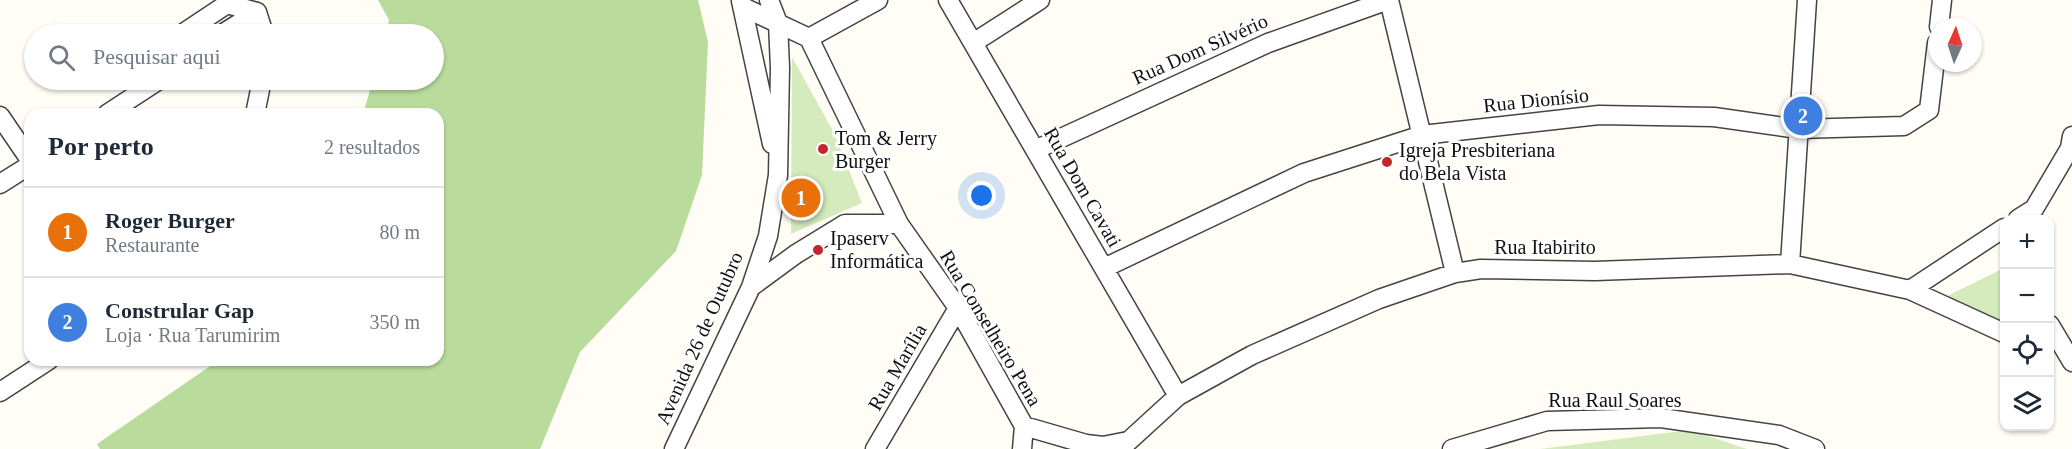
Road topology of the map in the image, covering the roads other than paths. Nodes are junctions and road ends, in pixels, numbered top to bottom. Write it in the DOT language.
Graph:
graph roads {
  1 [pos="769,0"];
  2 [pos="878,0"];
  3 [pos="948,0"];
  4 [pos="1040,0"];
  5 [pos="1389,0"];
  6 [pos="1806,0"];
  7 [pos="1942,0"];
  8 [pos="742,4"];
  9 [pos="257,12"];
  10 [pos="1940,18"];
  11 [pos="778,23"];
  12 [pos="197,24"];
  13 [pos="238,24"];
  14 [pos="261,24"];
  15 [pos="809,38"];
  16 [pos="973,43"];
  17 [pos="1934,72"];
  18 [pos="144,90"];
  19 [pos="260,90"];
  20 [pos="116,108"];
  21 [pos="256,108"];
  22 [pos="0,116"];
  23 [pos="1798,129"];
  24 [pos="1422,135"];
  25 [pos="2072,136"];
  26 [pos="1035,150"];
  27 [pos="24,151"];
  28 [pos="24,169"];
  29 [pos="778,175"];
  30 [pos="0,184"];
  31 [pos="2034,214"];
  32 [pos="899,224"];
  33 [pos="2000,231"];
  34 [pos="1790,264"];
  35 [pos="1104,268"];
  36 [pos="1455,273"];
  37 [pos="751,287"];
  38 [pos="1910,290"];
  39 [pos="958,308"];
  40 [pos="2000,331"];
  41 [pos="2054,333"];
  42 [pos="2054,356"];
  43 [pos="2072,363"];
  44 [pos="40,366"];
  45 [pos="0,392"];
  46 [pos="1178,396"];
  47 [pos="1024,426"];
  48 [pos="1124,445"];
  49 [pos="674,449"];
  50 [pos="875,449"];
  51 [pos="1022,449"];
  52 [pos="1452,449"];
  53 [pos="1815,449"];
  1 -- 11 [label="street, Avenida 26 de Outubro"];
  2 -- 15 [label="street"];
  3 -- 16 [label="street, Rua Dom Cavati"];
  4 -- 16 [label="street"];
  5 -- 24 [label="street"];
  5 -- 26 [label="street, Rua Dom Silvério"];
  6 -- 23 [label="street"];
  7 -- 10 [label="street"];
  8 -- 11 [label="street"];
  8 -- 29 [label="street, Avenida 26 de Outubro"];
  9 -- 12 [label="street"];
  9 -- 13 [label="street"];
  9 -- 14 [label="street"];
  11 -- 15 [label="street"];
  11 -- 29 [label="street, Avenida 26 de Outubro"];
  15 -- 32 [label="street, Rua Conselheiro Pena"];
  16 -- 26 [label="street, Rua Dom Cavati"];
  17 -- 23 [label="street, Rua Dionísio"];
  18 -- 20 [label="street"];
  19 -- 21 [label="street"];
  22 -- 27 [label="street"];
  23 -- 24 [label="street, Rua Dionísio"];
  23 -- 34 [label="street"];
  24 -- 35 [label="street, Rua Dionísio"];
  24 -- 36 [label="street"];
  25 -- 31 [label="street"];
  26 -- 35 [label="street, Rua Dom Cavati"];
  28 -- 30 [label="street"];
  29 -- 37 [label="street, Avenida 26 de Outubro"];
  32 -- 37 [label="street"];
  32 -- 39 [label="street, Rua Conselheiro Pena"];
  33 -- 38 [label="street"];
  34 -- 36 [label="street, Rua Itabirito"];
  34 -- 38 [label="street, Rua Itabirito"];
  35 -- 46 [label="street, Rua Dom Cavati"];
  36 -- 46 [label="street, Rua Itabirito"];
  37 -- 49 [label="street, Avenida 26 de Outubro"];
  38 -- 40 [label="street, Rua Itabirito"];
  39 -- 47 [label="street, Rua Conselheiro Pena"];
  39 -- 50 [label="street, Rua Marília"];
  41 -- 43 [label="street"];
  42 -- 43 [label="street"];
  44 -- 45 [label="street"];
  46 -- 48 [label="street, Rua Itabirito"];
  47 -- 48 [label="street, Rua Conselheiro Pena"];
  47 -- 51 [label="street"];
  52 -- 53 [label="street, Rua Raul Soares"];
}
